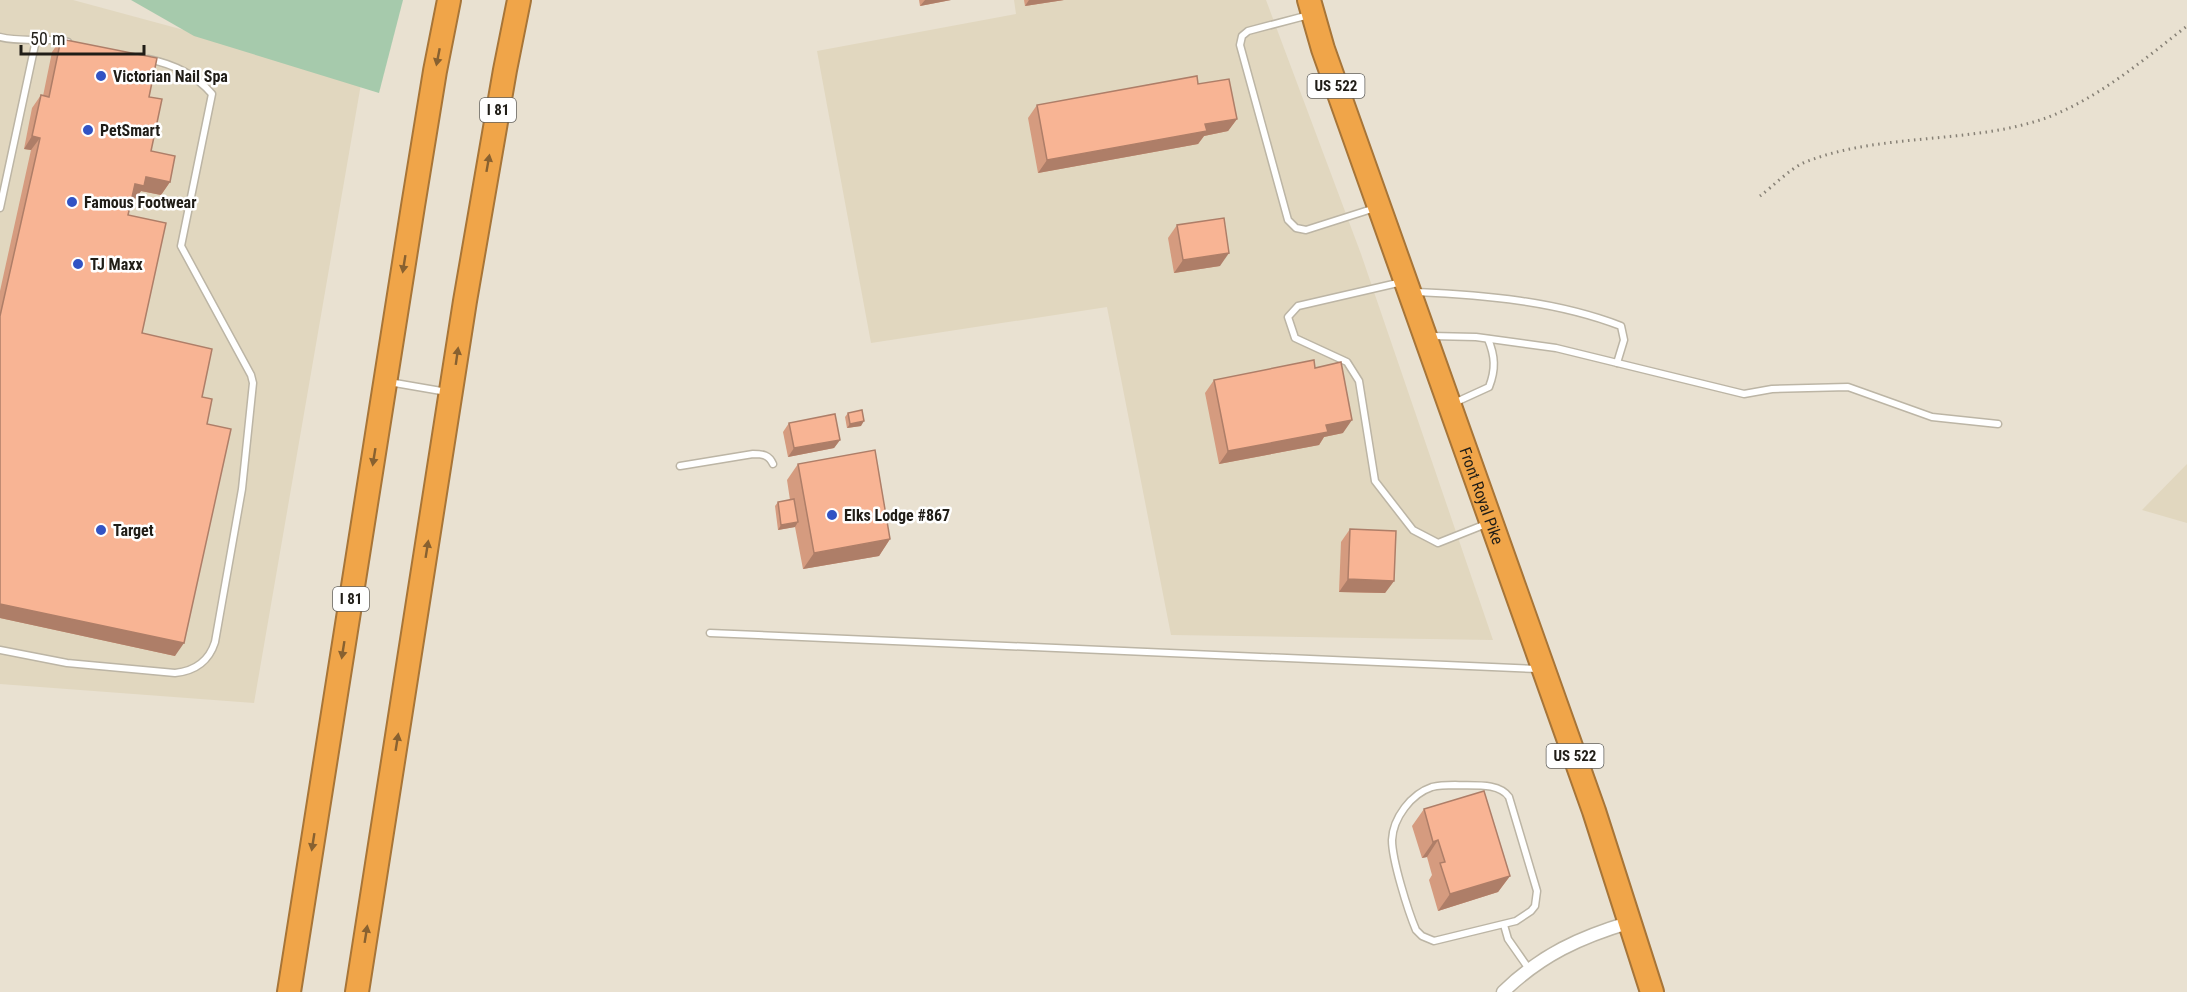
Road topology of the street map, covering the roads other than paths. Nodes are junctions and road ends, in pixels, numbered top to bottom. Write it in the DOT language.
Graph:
graph roads {
  1 [pos="449,0"];
  2 [pos="519,0"];
  3 [pos="1311,7"];
  4 [pos="0,37"];
  5 [pos="36,40"];
  6 [pos="80,45"];
  7 [pos="146,58"];
  8 [pos="1379,207"];
  9 [pos="0,208"];
  10 [pos="1407,287"];
  11 [pos="1425,336"];
  12 [pos="1488,339"];
  13 [pos="1617,363"];
  14 [pos="386,382"];
  15 [pos="452,393"];
  16 [pos="1449,405"];
  17 [pos="1998,424"];
  18 [pos="773,464"];
  19 [pos="680,466"];
  20 [pos="1491,522"];
  21 [pos="710,633"];
  22 [pos="0,650"];
  23 [pos="1544,670"];
  24 [pos="1631,922"];
  25 [pos="1504,925"];
  26 [pos="1530,969"];
  27 [pos="289,992"];
  28 [pos="357,992"];
  29 [pos="1503,992"];
  30 [pos="1652,992"];
  1 -- 14 [label="highway, I 81, one-way"];
  15 -- 2 [label="highway, I 81, one-way"];
  3 -- 8 [label="highway, Front Royal Pike / US 522"];
  3 -- 8 [label="lane"];
  4 -- 5 [label="lane"];
  5 -- 6 [label="lane"];
  5 -- 9 [label="lane"];
  7 -- 22 [label="lane"];
  8 -- 10 [label="highway, Front Royal Pike / US 522"];
  10 -- 11 [label="highway, Front Royal Pike / US 522"];
  10 -- 13 [label="lane"];
  10 -- 20 [label="lane"];
  11 -- 12 [label="lane"];
  11 -- 16 [label="highway, Front Royal Pike / US 522"];
  12 -- 13 [label="lane"];
  12 -- 16 [label="lane"];
  13 -- 17 [label="lane"];
  14 -- 15 [label="lane"];
  14 -- 27 [label="highway, I 81, one-way"];
  28 -- 15 [label="highway, I 81, one-way"];
  16 -- 20 [label="highway, Front Royal Pike / US 522"];
  18 -- 19 [label="lane"];
  20 -- 23 [label="highway, Front Royal Pike / US 522"];
  21 -- 23 [label="lane"];
  23 -- 24 [label="highway, Front Royal Pike / US 522"];
  24 -- 26 [label="street"];
  24 -- 30 [label="highway, Front Royal Pike / US 522"];
  25 -- 25 [label="lane"];
  25 -- 26 [label="lane"];
  26 -- 29 [label="street"];
}
